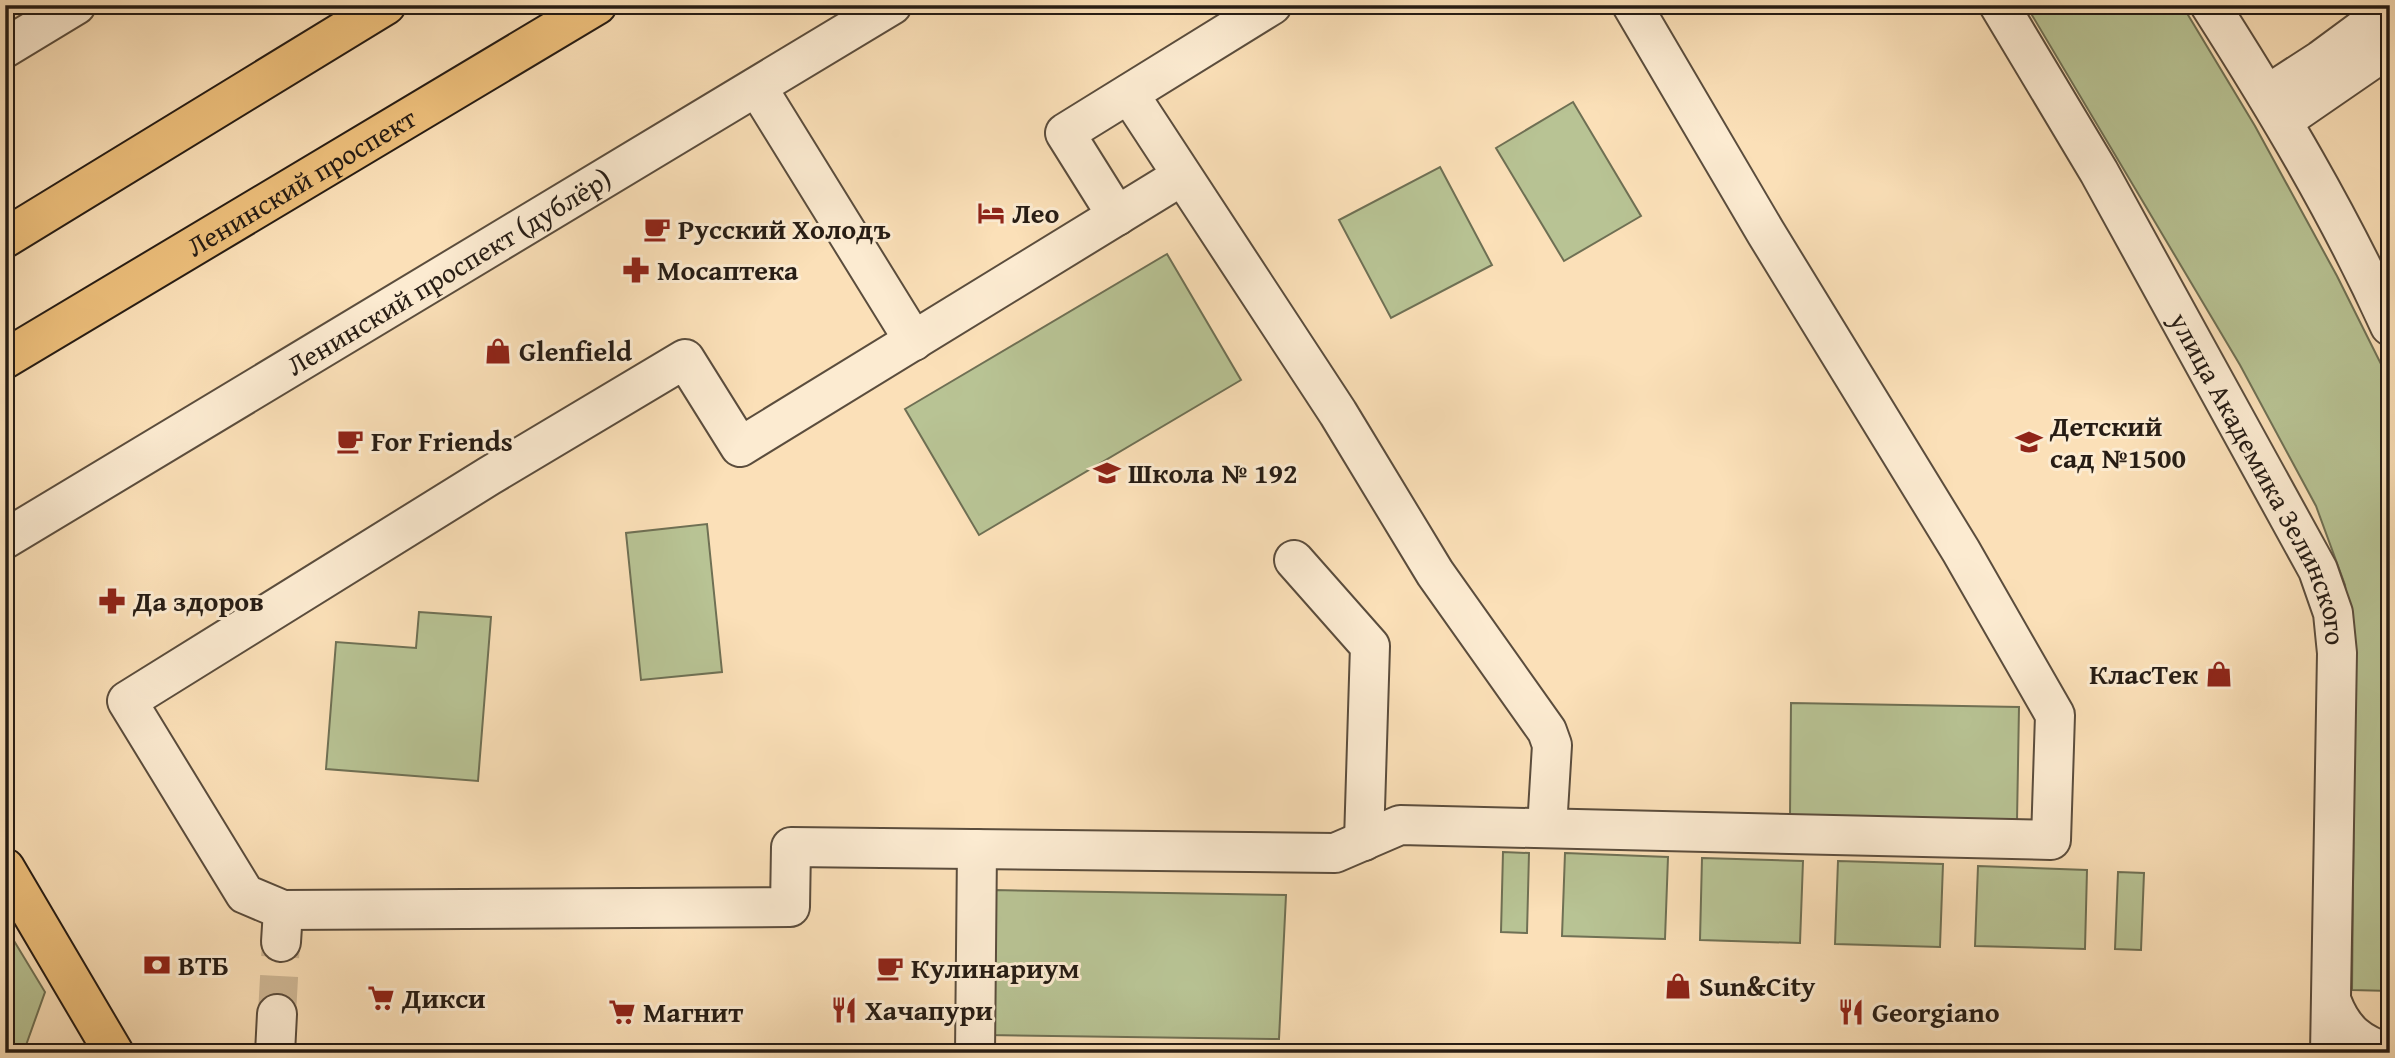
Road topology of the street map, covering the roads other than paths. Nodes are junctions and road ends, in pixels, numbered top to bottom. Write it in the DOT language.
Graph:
graph roads {
  1 [pos="76,5"];
  2 [pos="386,5"];
  3 [pos="597,5"];
  4 [pos="892,5"];
  5 [pos="1272,5"];
  6 [pos="1632,5"];
  7 [pos="1999,5"];
  8 [pos="2210,5"];
  9 [pos="2390,9"];
  10 [pos="2390,47"];
  11 [pos="5,48"];
  12 [pos="757,87"];
  13 [pos="1129,94"];
  14 [pos="2275,107"];
  15 [pos="1180,177"];
  16 [pos="1116,216"];
  17 [pos="5,238"];
  18 [pos="2390,326"];
  19 [pos="914,341"];
  20 [pos="5,359"];
  21 [pos="5,538"];
  22 [pos="1294,560"];
  23 [pos="1547,828"];
  24 [pos="1364,841"];
  25 [pos="977,849"];
  26 [pos="5,868"];
  27 [pos="2332,1002"];
  28 [pos="277,1014"];
  29 [pos="114,1053"];
  30 [pos="275,1053"];
  31 [pos="975,1053"];
  32 [pos="2330,1053"];
  33 [pos="2388,1053"];
  1 -- 11 [label="street"];
  2 -- 17 [label="main road"];
  3 -- 20 [label="main road, Ленинский проспект"];
  4 -- 12 [label="street, Ленинский проспект (дублёр)"];
  5 -- 13 [label="street"];
  6 -- 23 [label="street"];
  7 -- 27 [label="street, улица Академика Зелинского"];
  8 -- 14 [label="street"];
  9 -- 14 [label="street"];
  10 -- 14 [label="street"];
  12 -- 19 [label="street"];
  12 -- 21 [label="street, Ленинский проспект (дублёр)"];
  13 -- 15 [label="street"];
  13 -- 16 [label="street"];
  14 -- 18 [label="street"];
  15 -- 16 [label="street"];
  15 -- 23 [label="street"];
  16 -- 19 [label="street"];
  19 -- 25 [label="street"];
  22 -- 24 [label="street"];
  23 -- 24 [label="street"];
  24 -- 25 [label="street"];
  25 -- 31 [label="street"];
  26 -- 29 [label="main road"];
  27 -- 32 [label="street, улица Академика Зелинского"];
  27 -- 33 [label="street, улица Академика Зелинского"];
  28 -- 30 [label="street"];
}
